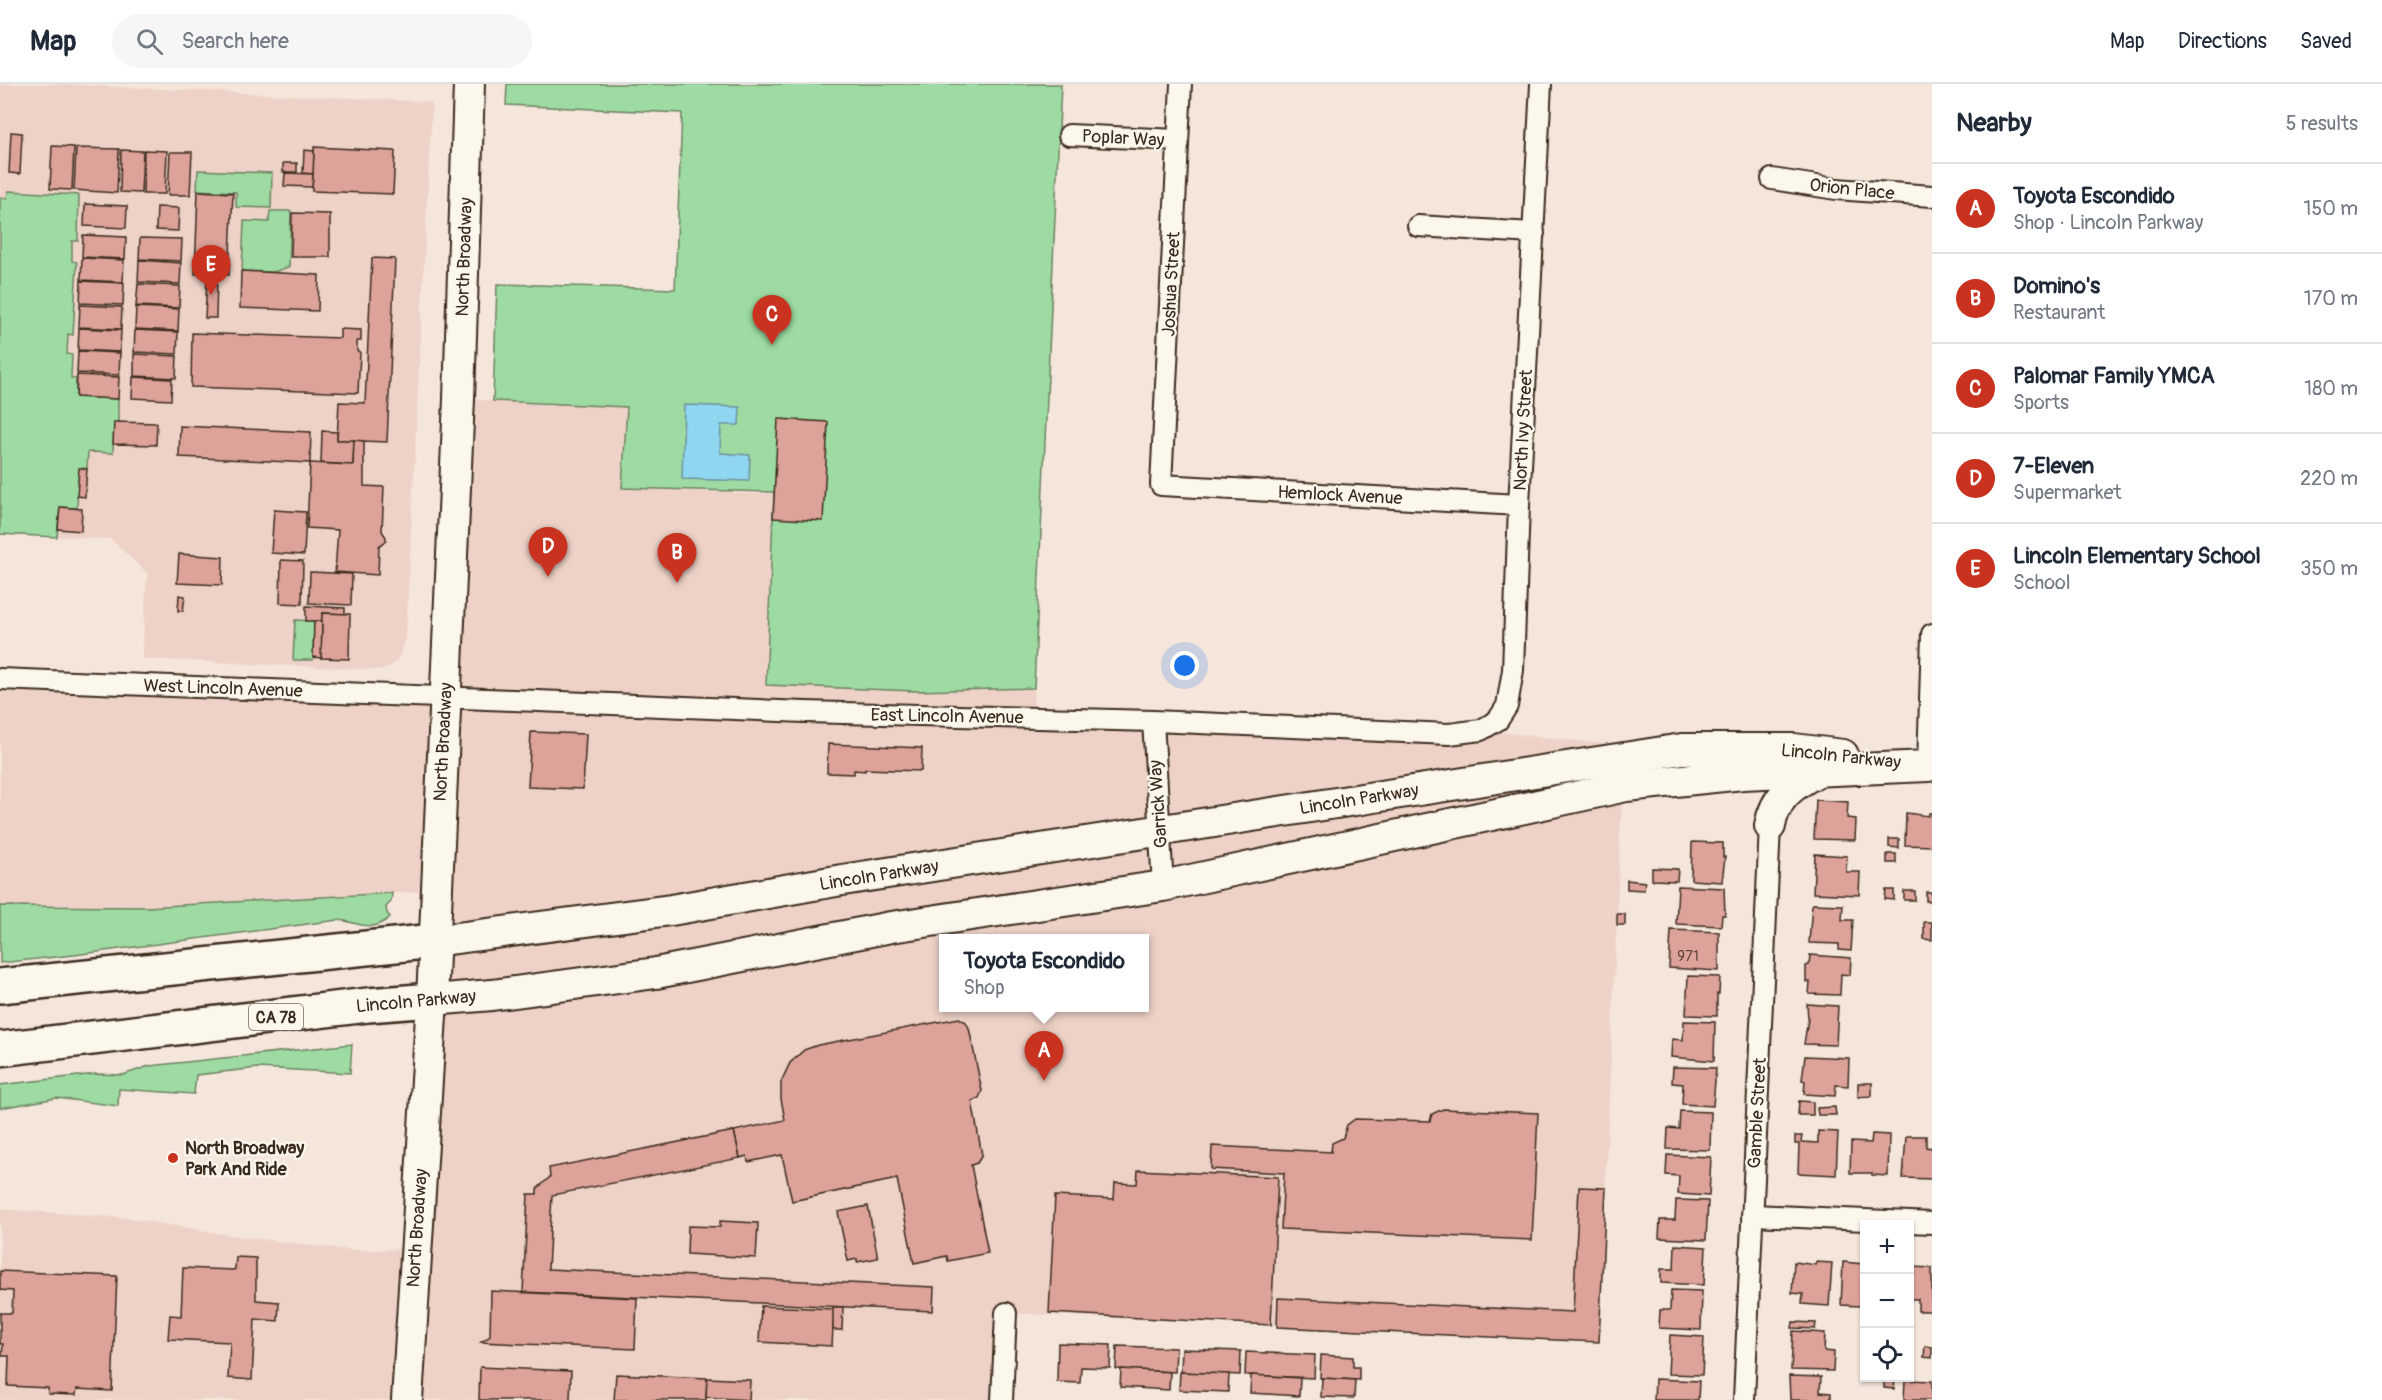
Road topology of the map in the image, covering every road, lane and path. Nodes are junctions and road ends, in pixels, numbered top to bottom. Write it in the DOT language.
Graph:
graph roads {
  1 [pos="469,84"];
  2 [pos="1181,84"];
  3 [pos="1540,84"];
  4 [pos="1069,135"];
  5 [pos="1178,140"];
  6 [pos="1772,179"];
  7 [pos="1932,196"];
  8 [pos="1418,226"];
  9 [pos="1534,233"];
  10 [pos="1161,484"];
  11 [pos="1519,506"];
  12 [pos="1932,634"];
  13 [pos="0,679"];
  14 [pos="446,697"];
  15 [pos="1153,721"];
  16 [pos="1449,734"];
  17 [pos="1930,766"];
  18 [pos="1818,771"];
  19 [pos="1770,826"];
  20 [pos="1160,831"];
  21 [pos="1163,886"];
  22 [pos="434,941"];
  23 [pos="0,986"];
  24 [pos="432,1000"];
  25 [pos="0,1049"];
  26 [pos="1752,1215"];
  27 [pos="1932,1223"];
  28 [pos="1006,1313"];
  29 [pos="1002,1398"];
  30 [pos="407,1400"];
  31 [pos="1744,1400"];
  1 -- 14 [label="main road, North Broadway"];
  2 -- 5 [label="street, Joshua Street"];
  3 -- 9 [label="street, North Ivy Street"];
  4 -- 5 [label="street, Poplar Way"];
  5 -- 10 [label="street, Joshua Street"];
  6 -- 7 [label="street, Orion Place"];
  8 -- 9 [label="street"];
  9 -- 11 [label="street, North Ivy Street"];
  10 -- 11 [label="street, Hemlock Avenue"];
  11 -- 16 [label="street, North Ivy Street"];
  12 -- 17 [label="street"];
  13 -- 14 [label="street, West Lincoln Avenue"];
  14 -- 15 [label="street, East Lincoln Avenue"];
  14 -- 22 [label="main road, North Broadway"];
  15 -- 16 [label="street, East Lincoln Avenue"];
  15 -- 20 [label="street, Garrick Way"];
  17 -- 18 [label="main road, Lincoln Parkway"];
  17 -- 20 [label="main road, Lincoln Parkway"];
  18 -- 19 [label="main road"];
  18 -- 21 [label="main road, Lincoln Parkway"];
  19 -- 26 [label="street, Gamble Street"];
  20 -- 21 [label="street, Garrick Way"];
  20 -- 22 [label="main road, Lincoln Parkway"];
  21 -- 24 [label="main road, Lincoln Parkway"];
  22 -- 23 [label="highway, Lincoln Parkway"];
  22 -- 24 [label="main road, North Broadway"];
  24 -- 25 [label="highway, Lincoln Parkway / CA 78"];
  24 -- 30 [label="main road, North Broadway"];
  26 -- 27 [label="street"];
  26 -- 31 [label="street, Gamble Street"];
  28 -- 29 [label="street"];
}
